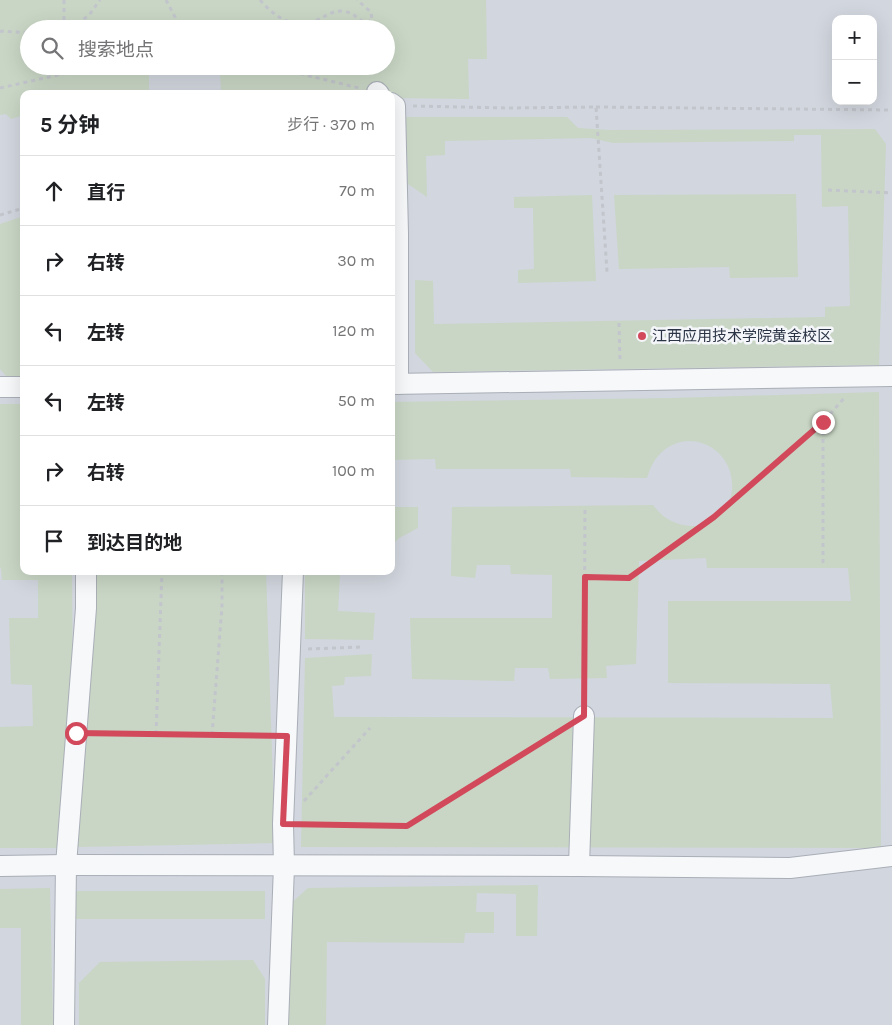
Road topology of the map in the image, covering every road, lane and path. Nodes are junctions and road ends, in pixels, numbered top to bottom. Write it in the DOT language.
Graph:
graph roads {
  1 [pos="64,0"];
  2 [pos="100,0"];
  3 [pos="166,0"];
  4 [pos="260,0"];
  5 [pos="357,0"];
  6 [pos="64,20"];
  7 [pos="83,20"];
  8 [pos="176,20"];
  9 [pos="286,20"];
  10 [pos="314,20"];
  11 [pos="360,20"];
  12 [pos="372,20"];
  13 [pos="0,32"];
  14 [pos="20,32"];
  15 [pos="58,75"];
  16 [pos="300,75"];
  17 [pos="304,76"];
  18 [pos="0,88"];
  19 [pos="353,90"];
  20 [pos="395,100"];
  21 [pos="596,107"];
  22 [pos="892,110"];
  23 [pos="828,190"];
  24 [pos="892,193"];
  25 [pos="20,209"];
  26 [pos="395,210"];
  27 [pos="0,215"];
  28 [pos="606,272"];
  29 [pos="619,324"];
  30 [pos="892,376"];
  31 [pos="863,377"];
  32 [pos="621,380"];
  33 [pos="395,384"];
  34 [pos="0,387"];
  35 [pos="20,387"];
  36 [pos="823,422"];
  37 [pos="585,506"];
  38 [pos="823,565"];
  39 [pos="86,575"];
  40 [pos="162,575"];
  41 [pos="222,575"];
  42 [pos="293,575"];
  43 [pos="585,577"];
  44 [pos="362,647"];
  45 [pos="290,650"];
  46 [pos="584,716"];
  47 [pos="370,728"];
  48 [pos="76,733"];
  49 [pos="156,734"];
  50 [pos="212,735"];
  51 [pos="287,736"];
  52 [pos="283,824"];
  53 [pos="892,856"];
  54 [pos="66,865"];
  55 [pos="0,866"];
  56 [pos="284,866"];
  57 [pos="579,866"];
  58 [pos="64,1025"];
  59 [pos="278,1025"];
  1 -- 6 [label="path"];
  2 -- 7 [label="path"];
  3 -- 8 [label="path"];
  4 -- 9 [label="path"];
  5 -- 12 [label="path"];
  10 -- 11 [label="path"];
  13 -- 14 [label="path"];
  15 -- 18 [label="path"];
  16 -- 17 [label="path"];
  17 -- 19 [label="path"];
  20 -- 21 [label="path"];
  21 -- 22 [label="path"];
  21 -- 28 [label="path"];
  23 -- 24 [label="path"];
  25 -- 27 [label="path"];
  26 -- 33 [label="street"];
  29 -- 32 [label="path"];
  30 -- 31 [label="street"];
  31 -- 32 [label="street"];
  31 -- 36 [label="path"];
  32 -- 33 [label="street"];
  34 -- 35 [label="street"];
  36 -- 38 [label="path"];
  36 -- 43 [label="path"];
  37 -- 43 [label="path"];
  39 -- 48 [label="street"];
  40 -- 49 [label="path"];
  41 -- 50 [label="path"];
  42 -- 45 [label="street"];
  43 -- 46 [label="path"];
  44 -- 45 [label="path"];
  45 -- 51 [label="street"];
  46 -- 52 [label="path"];
  46 -- 57 [label="street"];
  47 -- 52 [label="path"];
  48 -- 49 [label="path"];
  48 -- 54 [label="street"];
  49 -- 50 [label="path"];
  50 -- 51 [label="path"];
  51 -- 52 [label="street"];
  52 -- 56 [label="street"];
  53 -- 57 [label="street"];
  54 -- 55 [label="street"];
  54 -- 56 [label="street"];
  54 -- 58 [label="street"];
  56 -- 57 [label="street"];
  56 -- 59 [label="street"];
}
